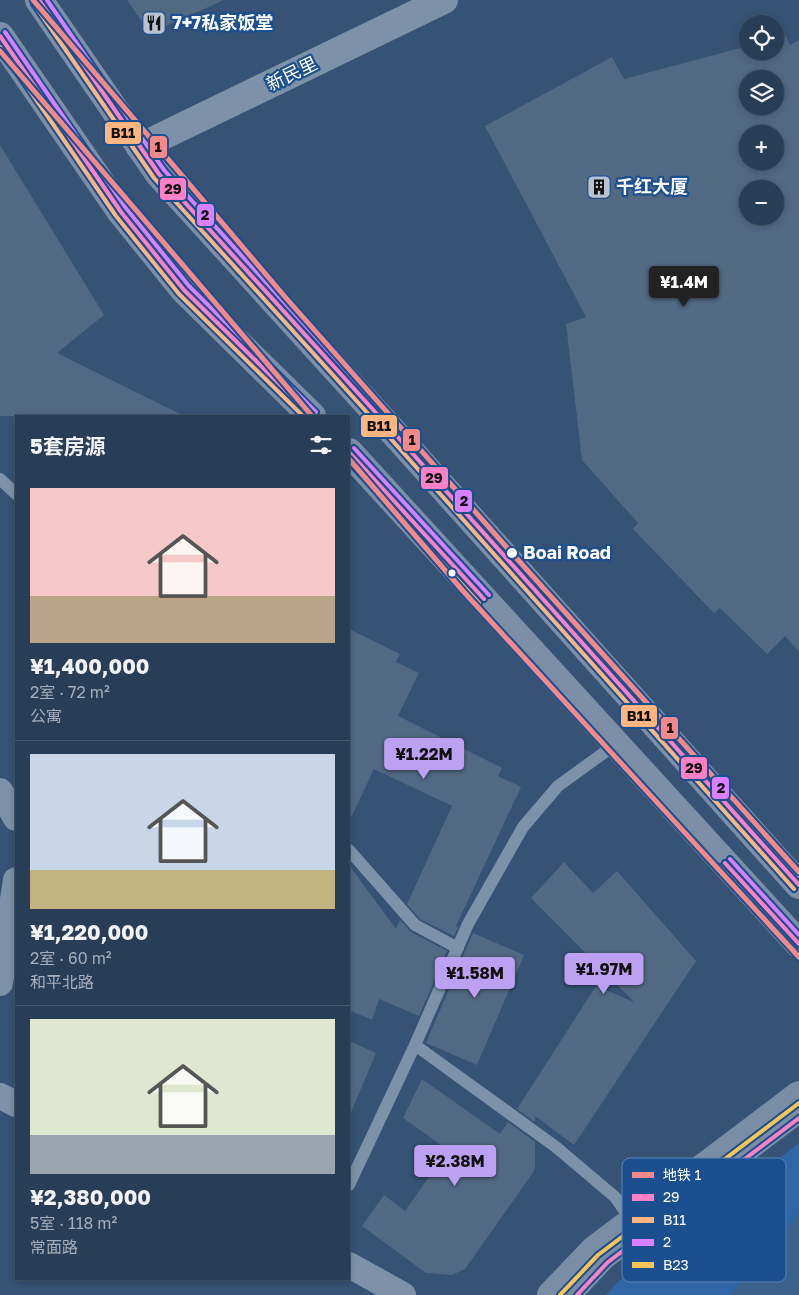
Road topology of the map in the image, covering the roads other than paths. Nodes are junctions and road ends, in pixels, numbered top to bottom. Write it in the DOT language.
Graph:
graph roads {
  1 [pos="39,0"];
  2 [pos="444,0"];
  3 [pos="0,36"];
  4 [pos="140,147"];
  5 [pos="311,415"];
  6 [pos="350,453"];
  7 [pos="0,479"];
  8 [pos="15,493"];
  9 [pos="616,744"];
  10 [pos="0,791"];
  11 [pos="15,816"];
  12 [pos="350,851"];
  13 [pos="799,885"];
  14 [pos="15,886"];
  15 [pos="799,944"];
  16 [pos="458,948"];
  17 [pos="0,982"];
  18 [pos="415,1044"];
  19 [pos="799,1095"];
  20 [pos="0,1096"];
  21 [pos="15,1104"];
  22 [pos="799,1118"];
  23 [pos="716,1158"];
  24 [pos="746,1158"];
  25 [pos="350,1183"];
  26 [pos="622,1207"];
  27 [pos="622,1229"];
  28 [pos="622,1251"];
  29 [pos="350,1266"];
  30 [pos="403,1295"];
  31 [pos="551,1295"];
  32 [pos="577,1295"];
  1 -- 4 [label="main road"];
  2 -- 4 [label="street, 新民里"];
  3 -- 5 [label="main road"];
  4 -- 13 [label="main road"];
  6 -- 9 [label="main road"];
  7 -- 8 [label="lane"];
  9 -- 15 [label="main road"];
  9 -- 16 [label="lane"];
  10 -- 11 [label="street"];
  12 -- 16 [label="lane"];
  14 -- 17 [label="street"];
  16 -- 18 [label="lane"];
  18 -- 25 [label="lane"];
  18 -- 26 [label="lane"];
  19 -- 23 [label="main road"];
  20 -- 21 [label="street"];
  22 -- 24 [label="lane"];
  27 -- 31 [label="main road"];
  28 -- 32 [label="lane"];
  29 -- 30 [label="street"];
}
